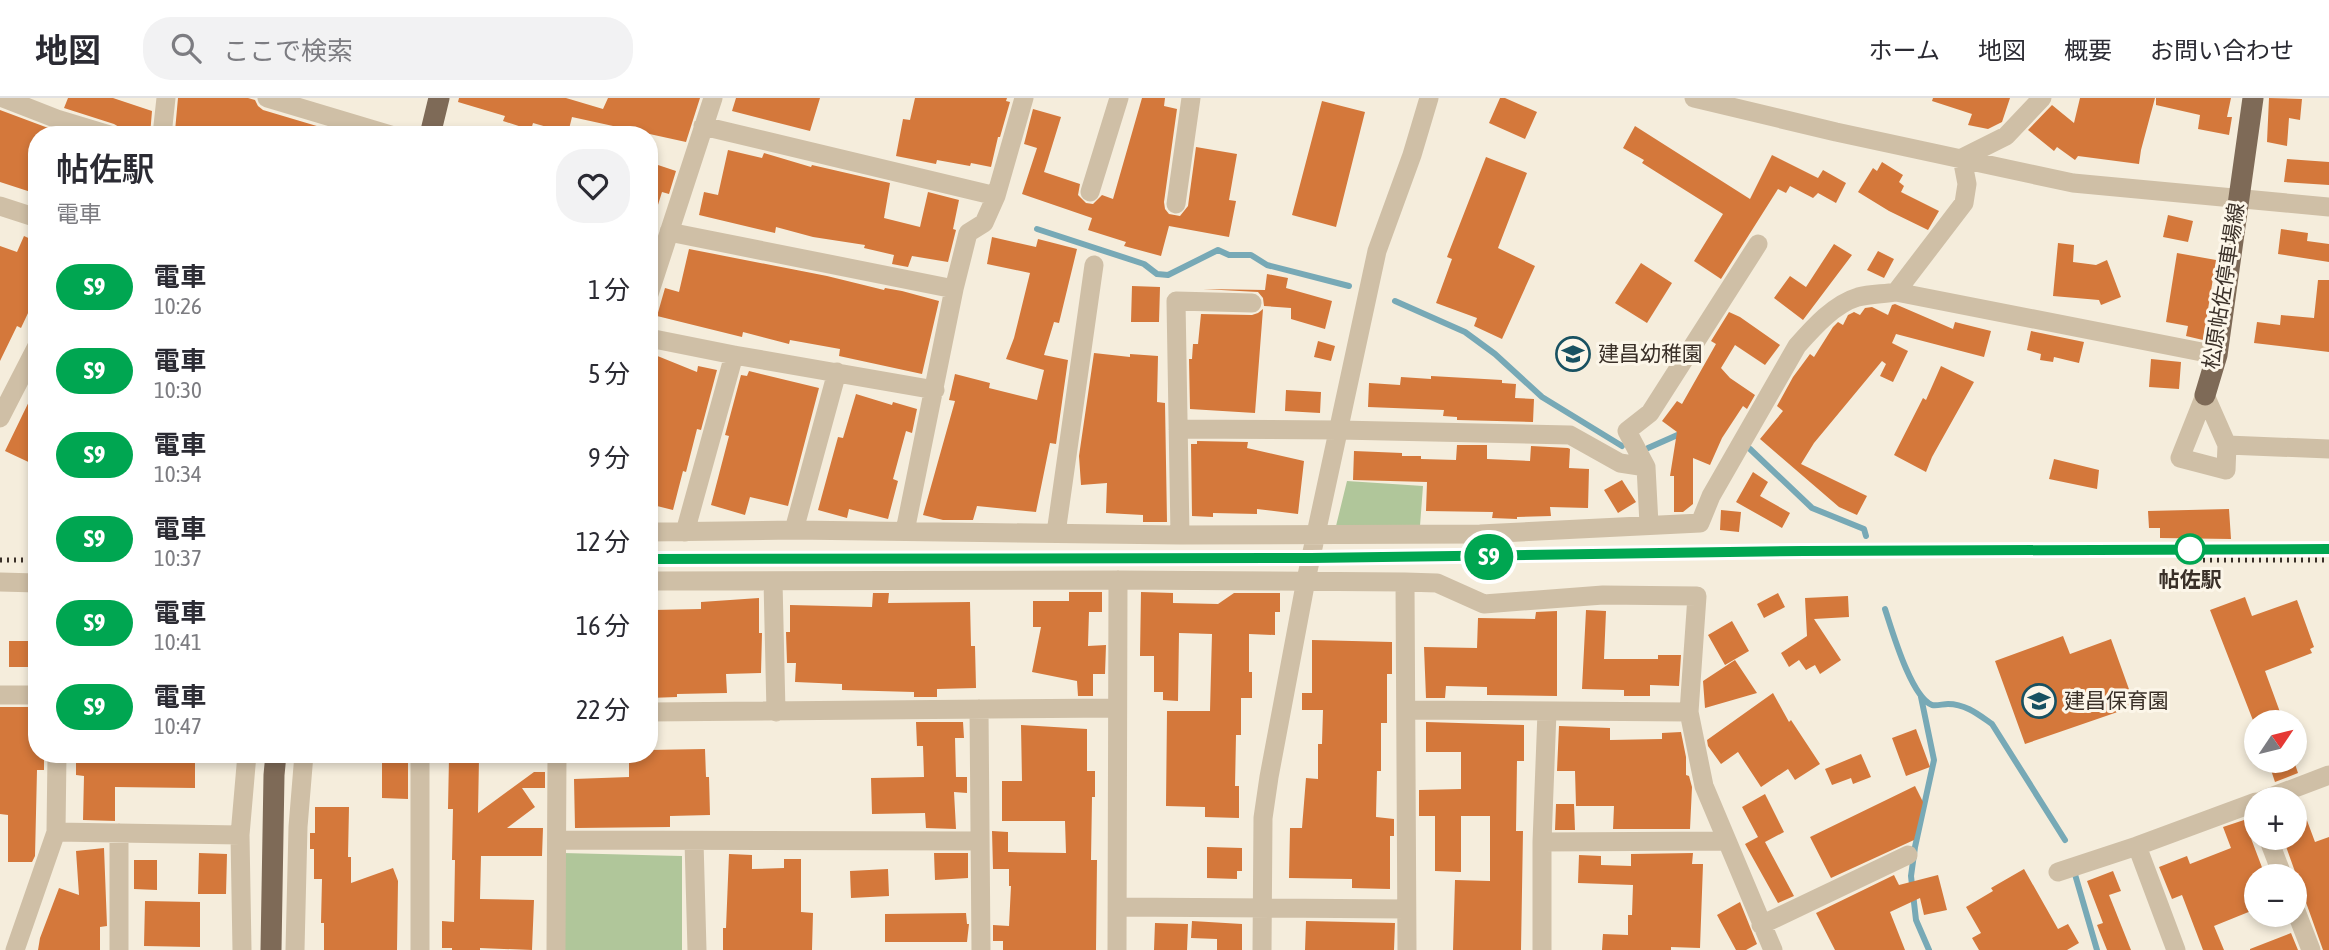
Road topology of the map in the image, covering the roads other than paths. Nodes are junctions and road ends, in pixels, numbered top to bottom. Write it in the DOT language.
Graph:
graph roads {
  1 [pos="3,98"];
  2 [pos="166,98"];
  3 [pos="267,98"];
  4 [pos="439,98"];
  5 [pos="713,98"];
  6 [pos="1024,98"];
  7 [pos="1119,98"];
  8 [pos="1191,98"];
  9 [pos="1429,98"];
  10 [pos="1694,98"];
  11 [pos="2042,98"];
  12 [pos="2253,98"];
  13 [pos="80,126"];
  14 [pos="163,126"];
  15 [pos="361,126"];
  16 [pos="432,126"];
  17 [pos="703,126"];
  18 [pos="1962,158"];
  19 [pos="1090,192"];
  20 [pos="996,196"];
  21 [pos="2238,198"];
  22 [pos="1176,204"];
  23 [pos="0,206"];
  24 [pos="2329,206"];
  25 [pos="28,215"];
  26 [pos="669,232"];
  27 [pos="1758,244"];
  28 [pos="1094,265"];
  29 [pos="658,266"];
  30 [pos="954,289"];
  31 [pos="1896,292"];
  32 [pos="1251,303"];
  33 [pos="658,340"];
  34 [pos="734,355"];
  35 [pos="2217,355"];
  36 [pos="28,364"];
  37 [pos="837,372"];
  38 [pos="935,390"];
  39 [pos="2205,394"];
  40 [pos="0,418"];
  41 [pos="1178,429"];
  42 [pos="1339,430"];
  43 [pos="2227,445"];
  44 [pos="2329,449"];
  45 [pos="1646,467"];
  46 [pos="1649,524"];
  47 [pos="794,530"];
  48 [pos="905,531"];
  49 [pos="658,532"];
  50 [pos="685,532"];
  51 [pos="1056,533"];
  52 [pos="1317,533"];
  53 [pos="1180,535"];
  54 [pos="1118,580"];
  55 [pos="1306,580"];
  56 [pos="658,581"];
  57 [pos="773,581"];
  58 [pos="0,582"];
  59 [pos="1405,582"];
  60 [pos="28,583"];
  61 [pos="0,695"];
  62 [pos="28,695"];
  63 [pos="1117,708"];
  64 [pos="979,709"];
  65 [pos="1407,710"];
  66 [pos="658,712"];
  67 [pos="776,712"];
  68 [pos="1547,712"];
  69 [pos="1689,712"];
  70 [pos="57,763"];
  71 [pos="246,763"];
  72 [pos="275,763"];
  73 [pos="303,763"];
  74 [pos="420,763"];
  75 [pos="557,763"];
  76 [pos="2329,775"];
  77 [pos="2297,787"];
  78 [pos="2244,807"];
  79 [pos="56,832"];
  80 [pos="119,833"];
  81 [pos="240,835"];
  82 [pos="557,841"];
  83 [pos="694,841"];
  84 [pos="980,841"];
  85 [pos="1725,841"];
  86 [pos="1542,842"];
  87 [pos="2137,846"];
  88 [pos="1908,855"];
  89 [pos="2058,872"];
  90 [pos="1117,907"];
  91 [pos="1262,908"];
  92 [pos="1406,909"];
  93 [pos="1761,925"];
  94 [pos="2302,927"];
  95 [pos="10,946"];
  96 [pos="119,950"];
  97 [pos="242,950"];
  98 [pos="271,950"];
  99 [pos="295,950"];
  100 [pos="419,950"];
  101 [pos="556,950"];
  102 [pos="697,950"];
  103 [pos="981,950"];
  104 [pos="1116,950"];
  105 [pos="1262,950"];
  106 [pos="1407,950"];
  107 [pos="1542,950"];
  108 [pos="1773,950"];
  109 [pos="2176,950"];
  110 [pos="2311,950"];
  1 -- 13 [label="street"];
  2 -- 14 [label="street"];
  3 -- 15 [label="street"];
  4 -- 16 [label="main road"];
  5 -- 17 [label="street"];
  6 -- 20 [label="street"];
  7 -- 19 [label="street"];
  8 -- 22 [label="street"];
  9 -- 42 [label="street"];
  10 -- 18 [label="street"];
  11 -- 18 [label="street"];
  12 -- 21 [label="main road, 松原帖佐停車場線"];
  17 -- 20 [label="street"];
  17 -- 26 [label="street"];
  18 -- 21 [label="street"];
  18 -- 31 [label="street"];
  20 -- 30 [label="street"];
  21 -- 24 [label="street"];
  21 -- 35 [label="main road, 松原帖佐停車場線"];
  23 -- 25 [label="street"];
  26 -- 29 [label="street"];
  26 -- 30 [label="street"];
  27 -- 45 [label="street"];
  28 -- 51 [label="street"];
  30 -- 38 [label="street"];
  31 -- 35 [label="street"];
  31 -- 46 [label="street"];
  32 -- 41 [label="street"];
  33 -- 34 [label="street"];
  34 -- 37 [label="street"];
  34 -- 50 [label="street"];
  35 -- 39 [label="main road, 松原帖佐停車場線"];
  36 -- 40 [label="street"];
  37 -- 38 [label="street"];
  37 -- 47 [label="street"];
  38 -- 48 [label="street"];
  39 -- 43 [label="street, 松原帖佐停車場線"];
  39 -- 43 [label="street, 松原帖佐停車場線"];
  41 -- 42 [label="street"];
  41 -- 53 [label="street"];
  42 -- 45 [label="street"];
  42 -- 52 [label="street"];
  43 -- 44 [label="street"];
  45 -- 46 [label="street"];
  46 -- 52 [label="street"];
  47 -- 48 [label="street"];
  47 -- 50 [label="street"];
  48 -- 51 [label="street"];
  49 -- 50 [label="street"];
  51 -- 53 [label="street"];
  52 -- 53 [label="street"];
  52 -- 55 [label="street"];
  54 -- 55 [label="street"];
  54 -- 57 [label="street"];
  54 -- 63 [label="street"];
  55 -- 59 [label="street"];
  55 -- 91 [label="street"];
  56 -- 57 [label="street"];
  57 -- 67 [label="street"];
  58 -- 60 [label="street"];
  59 -- 65 [label="street"];
  59 -- 69 [label="street"];
  61 -- 62 [label="street"];
  63 -- 64 [label="street"];
  63 -- 90 [label="street"];
  64 -- 67 [label="street"];
  64 -- 84 [label="street"];
  65 -- 68 [label="street"];
  65 -- 92 [label="street"];
  66 -- 67 [label="street"];
  68 -- 69 [label="street"];
  68 -- 86 [label="street"];
  69 -- 85 [label="street"];
  70 -- 79 [label="street"];
  71 -- 81 [label="street"];
  72 -- 98 [label="main road"];
  73 -- 99 [label="street"];
  74 -- 100 [label="street"];
  75 -- 82 [label="street"];
  76 -- 77 [label="street"];
  78 -- 87 [label="street"];
  79 -- 80 [label="street"];
  79 -- 95 [label="street"];
  80 -- 81 [label="street"];
  80 -- 96 [label="street"];
  81 -- 97 [label="street"];
  82 -- 83 [label="street"];
  82 -- 101 [label="street"];
  83 -- 84 [label="street"];
  83 -- 102 [label="street"];
  84 -- 103 [label="street"];
  85 -- 86 [label="street"];
  85 -- 93 [label="street"];
  86 -- 107 [label="street"];
  87 -- 89 [label="street"];
  87 -- 109 [label="street"];
  88 -- 93 [label="street"];
  90 -- 91 [label="street"];
  90 -- 104 [label="street"];
  91 -- 92 [label="street"];
  91 -- 105 [label="street"];
  92 -- 106 [label="street"];
  93 -- 108 [label="street"];
  94 -- 110 [label="street"];
}
